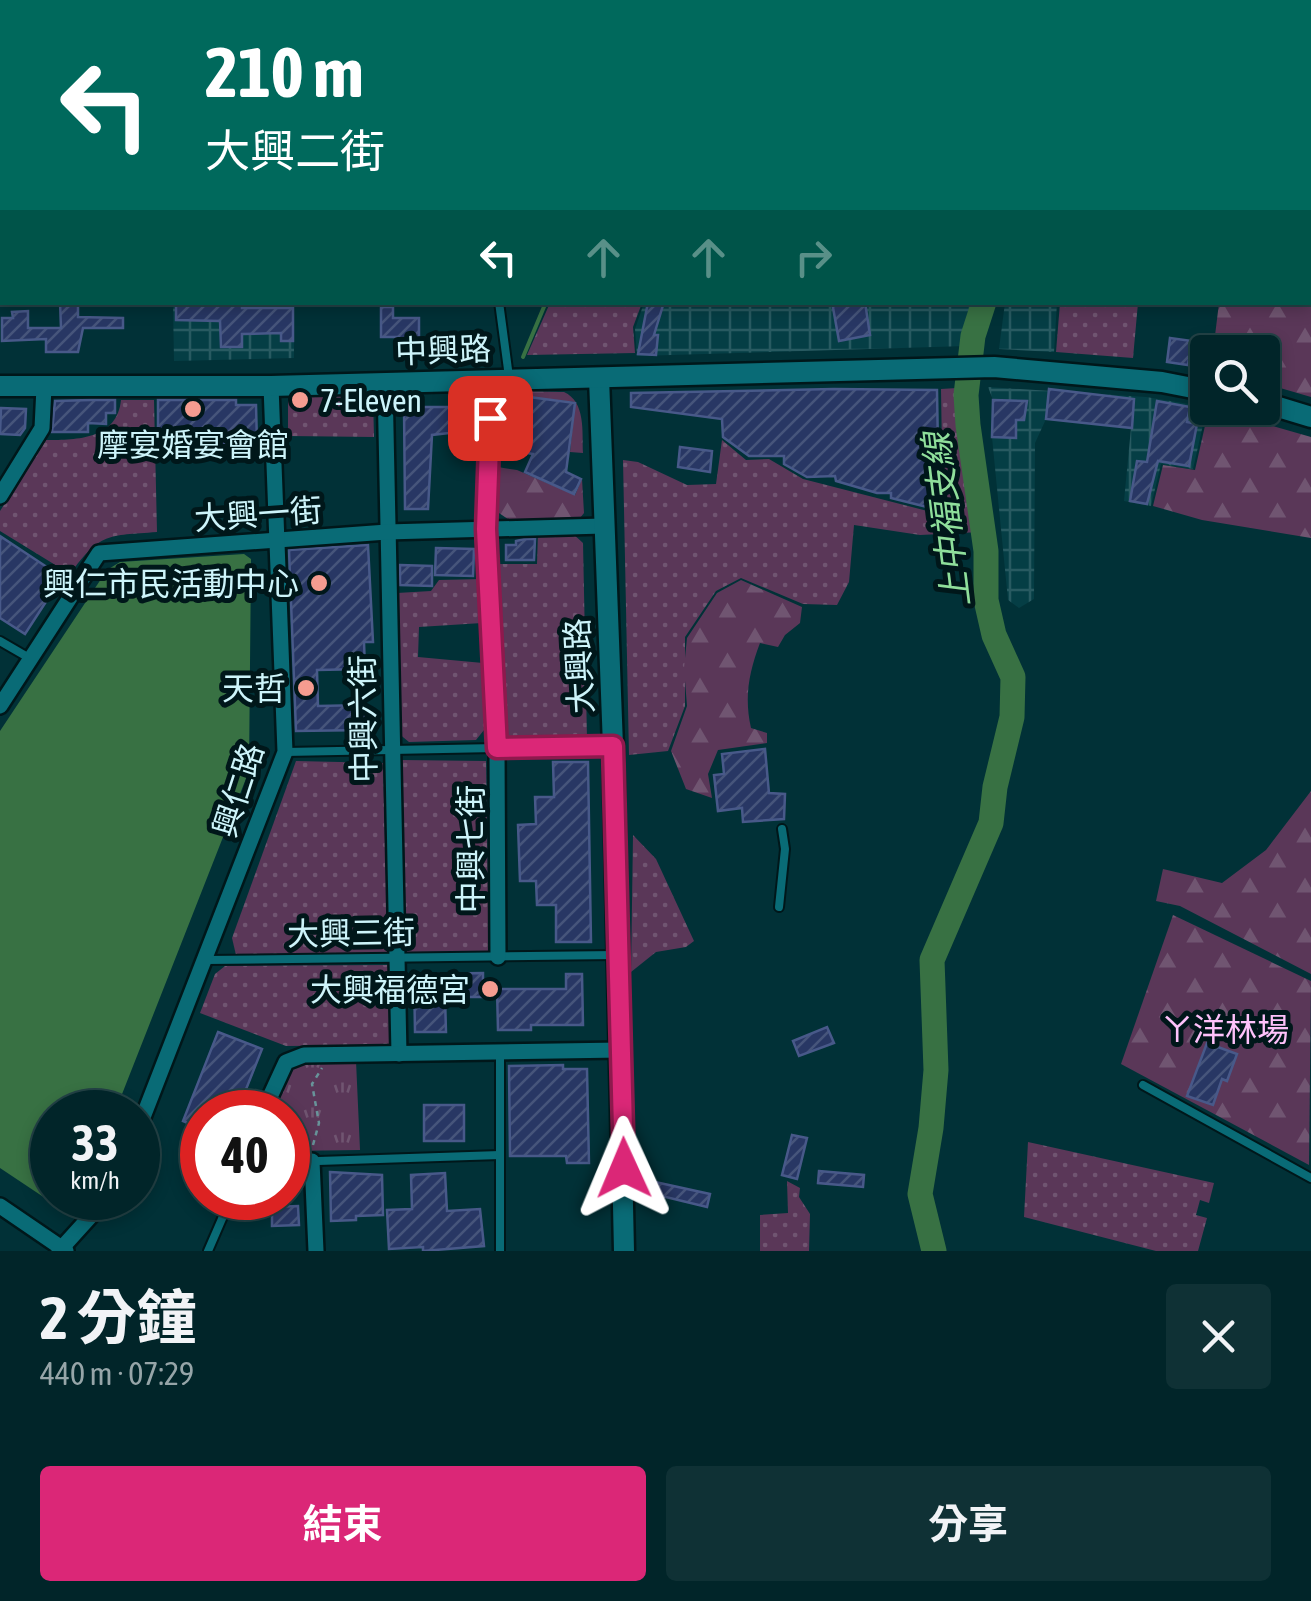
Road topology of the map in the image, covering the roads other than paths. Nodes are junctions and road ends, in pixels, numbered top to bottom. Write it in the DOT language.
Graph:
graph roads {
  1 [pos="499,305"];
  2 [pos="599,378"];
  3 [pos="500,380"];
  4 [pos="386,382"];
  5 [pos="0,386"];
  6 [pos="271,386"];
  7 [pos="44,387"];
  8 [pos="1190,387"];
  9 [pos="1280,408"];
  10 [pos="1311,417"];
  11 [pos="0,496"];
  12 [pos="603,526"];
  13 [pos="486,529"];
  14 [pos="387,532"];
  15 [pos="276,540"];
  16 [pos="0,641"];
  17 [pos="30,659"];
  18 [pos="0,706"];
  19 [pos="613,746"];
  20 [pos="497,748"];
  21 [pos="391,750"];
  22 [pos="285,752"];
  23 [pos="782,829"];
  24 [pos="779,907"];
  25 [pos="616,955"];
  26 [pos="498,957"];
  27 [pos="397,958"];
  28 [pos="206,960"];
  29 [pos="621,1050"];
  30 [pos="399,1054"];
  31 [pos="500,1054"];
  32 [pos="1143,1085"];
  33 [pos="154,1090"];
  34 [pos="273,1090"];
  35 [pos="500,1155"];
  36 [pos="312,1161"];
  37 [pos="1311,1178"];
  38 [pos="0,1206"];
  39 [pos="88,1220"];
  40 [pos="221,1220"];
  41 [pos="62,1250"];
  42 [pos="208,1251"];
  43 [pos="316,1251"];
  44 [pos="500,1251"];
  45 [pos="624,1251"];
  1 -- 3 [label="lane"];
  2 -- 3 [label="street, 中興路"];
  2 -- 8 [label="street, 中興路"];
  2 -- 12 [label="street, 大興路"];
  3 -- 4 [label="street, 中興路"];
  3 -- 13 [label="street, 中興七街"];
  4 -- 6 [label="street, 中興路"];
  4 -- 14 [label="street, 中興六街"];
  5 -- 7 [label="street, 中興路"];
  6 -- 7 [label="street, 中興路"];
  6 -- 15 [label="street, 興仁路"];
  7 -- 11 [label="street"];
  9 -- 10 [label="street"];
  12 -- 13 [label="street, 大興一街"];
  12 -- 19 [label="street, 大興路"];
  13 -- 14 [label="street, 大興一街"];
  13 -- 20 [label="street, 中興七街"];
  14 -- 15 [label="street, 大興一街"];
  14 -- 21 [label="street, 中興六街"];
  15 -- 17 [label="street, 大興一街"];
  15 -- 22 [label="street, 興仁路"];
  16 -- 17 [label="lane"];
  17 -- 18 [label="street, 大興一街"];
  19 -- 20 [label="lane"];
  19 -- 25 [label="street, 大興路"];
  20 -- 21 [label="lane"];
  20 -- 26 [label="street, 中興七街"];
  21 -- 22 [label="lane"];
  21 -- 27 [label="street, 中興六街"];
  22 -- 28 [label="street, 興仁路"];
  23 -- 24 [label="lane"];
  25 -- 26 [label="lane, 大興三街"];
  25 -- 29 [label="street, 大興路"];
  26 -- 27 [label="lane, 大興三街"];
  27 -- 28 [label="lane, 大興三街"];
  27 -- 30 [label="street, 中興六街"];
  28 -- 33 [label="street, 興仁路"];
  29 -- 31 [label="street"];
  29 -- 45 [label="street, 大興路"];
  30 -- 31 [label="street"];
  30 -- 34 [label="street"];
  31 -- 35 [label="lane"];
  32 -- 37 [label="lane"];
  35 -- 36 [label="lane"];
  35 -- 44 [label="lane"];
  36 -- 43 [label="street"];
  38 -- 41 [label="street"];
  39 -- 41 [label="street"];
  40 -- 42 [label="lane"];
}
